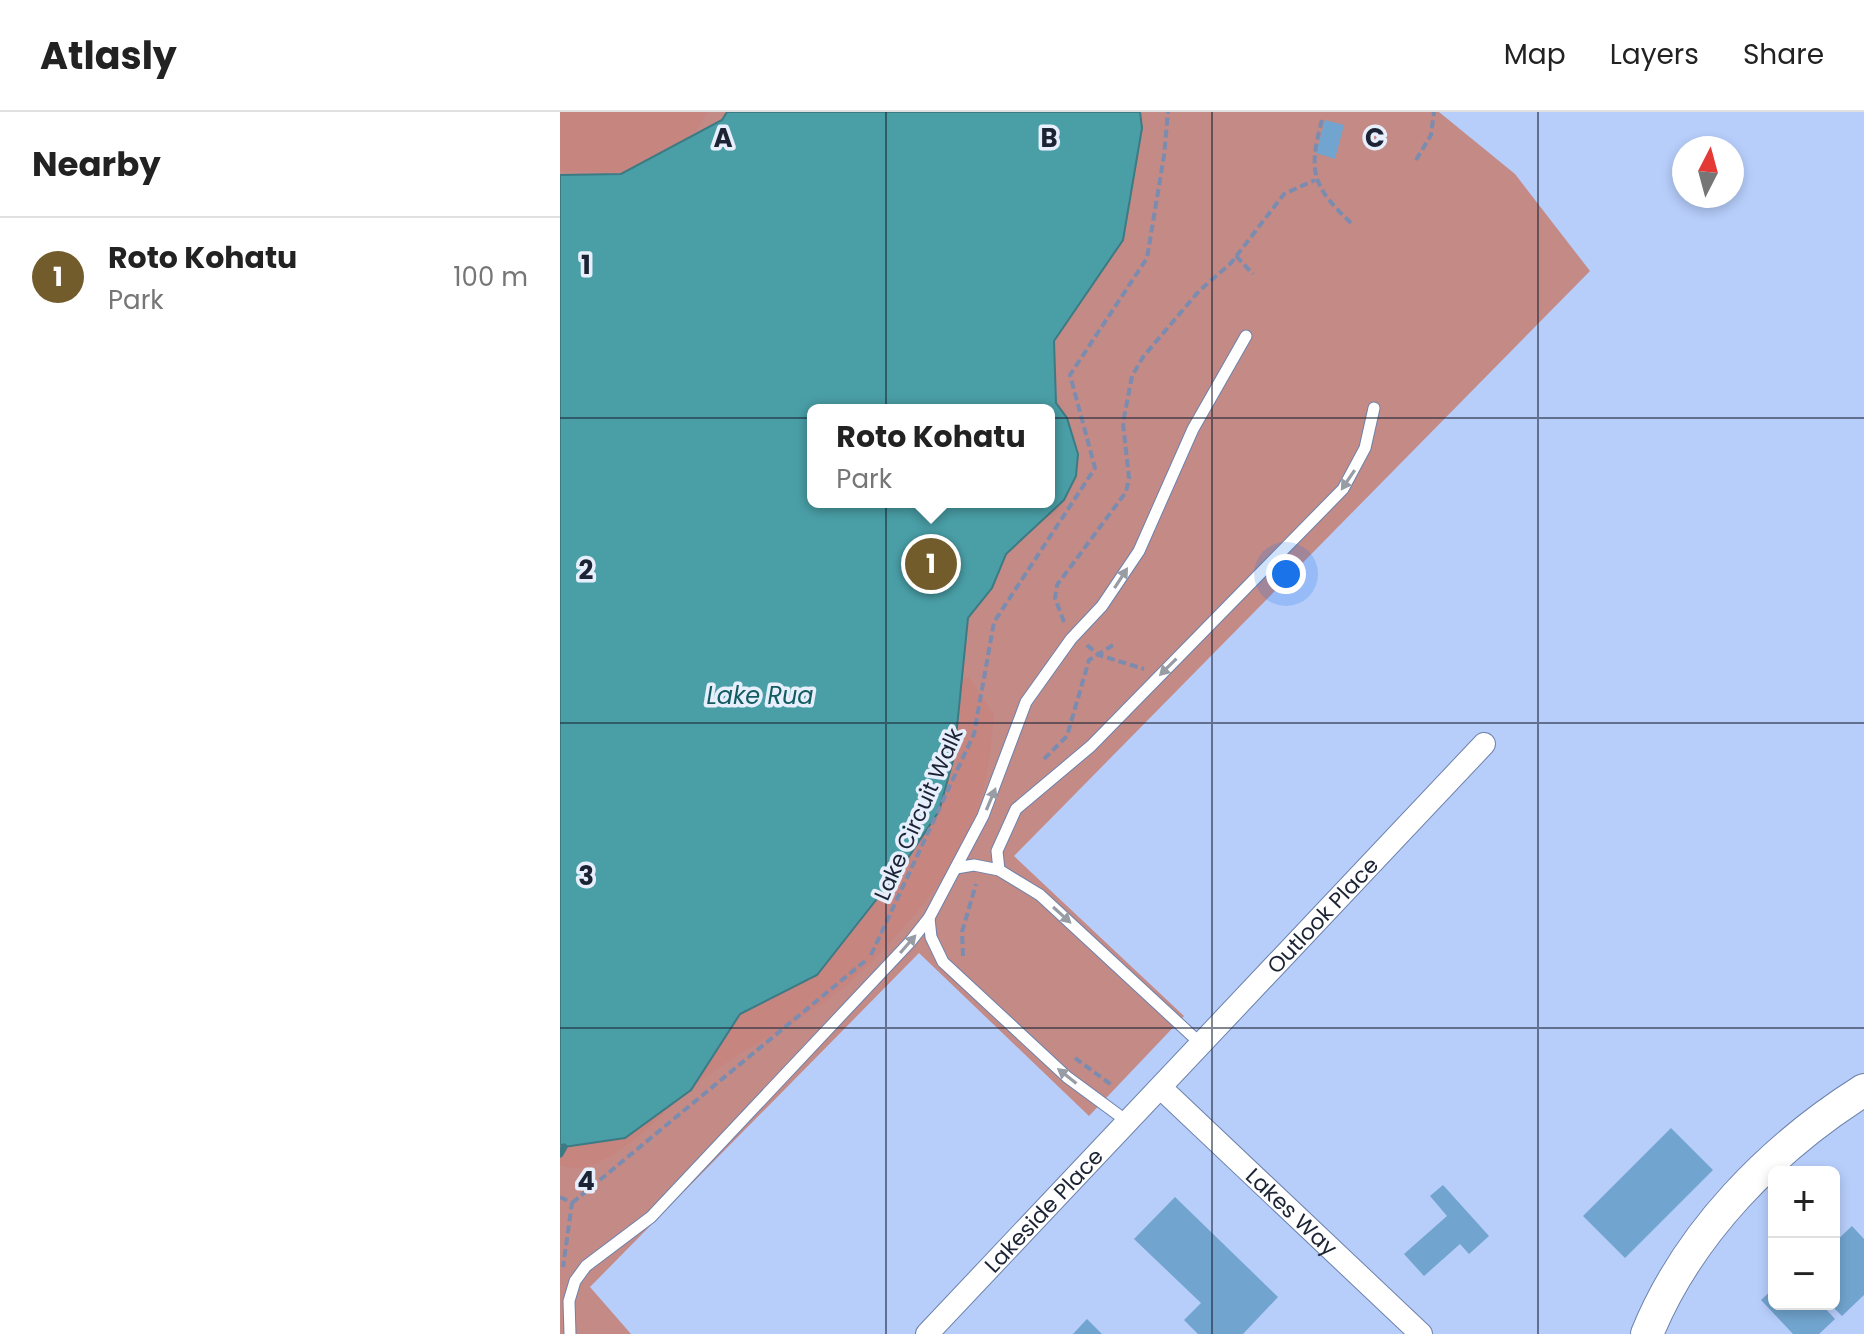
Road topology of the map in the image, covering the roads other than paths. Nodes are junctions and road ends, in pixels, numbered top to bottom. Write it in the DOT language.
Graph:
graph roads {
  1 [pos="1246,336"];
  2 [pos="1374,408"];
  3 [pos="1484,744"];
  4 [pos="956,868"];
  5 [pos="999,870"];
  6 [pos="929,918"];
  7 [pos="1201,1044"];
  8 [pos="1161,1088"];
  9 [pos="1864,1090"];
  10 [pos="1129,1122"];
  11 [pos="570,1334"];
  12 [pos="927,1334"];
  13 [pos="1421,1334"];
  14 [pos="1647,1334"];
  4 -- 1 [label="lane, one-way"];
  2 -- 5 [label="lane, one-way"];
  3 -- 7 [label="street, Outlook Place"];
  4 -- 5 [label="lane"];
  4 -- 6 [label="lane"];
  5 -- 7 [label="lane, one-way"];
  10 -- 6 [label="lane, one-way"];
  11 -- 6 [label="lane, one-way"];
  7 -- 8 [label="street, Outlook Place"];
  8 -- 10 [label="street, Lakeside Place"];
  8 -- 13 [label="street, Lakes Way"];
  9 -- 14 [label="street"];
  10 -- 12 [label="street, Lakeside Place"];
}
